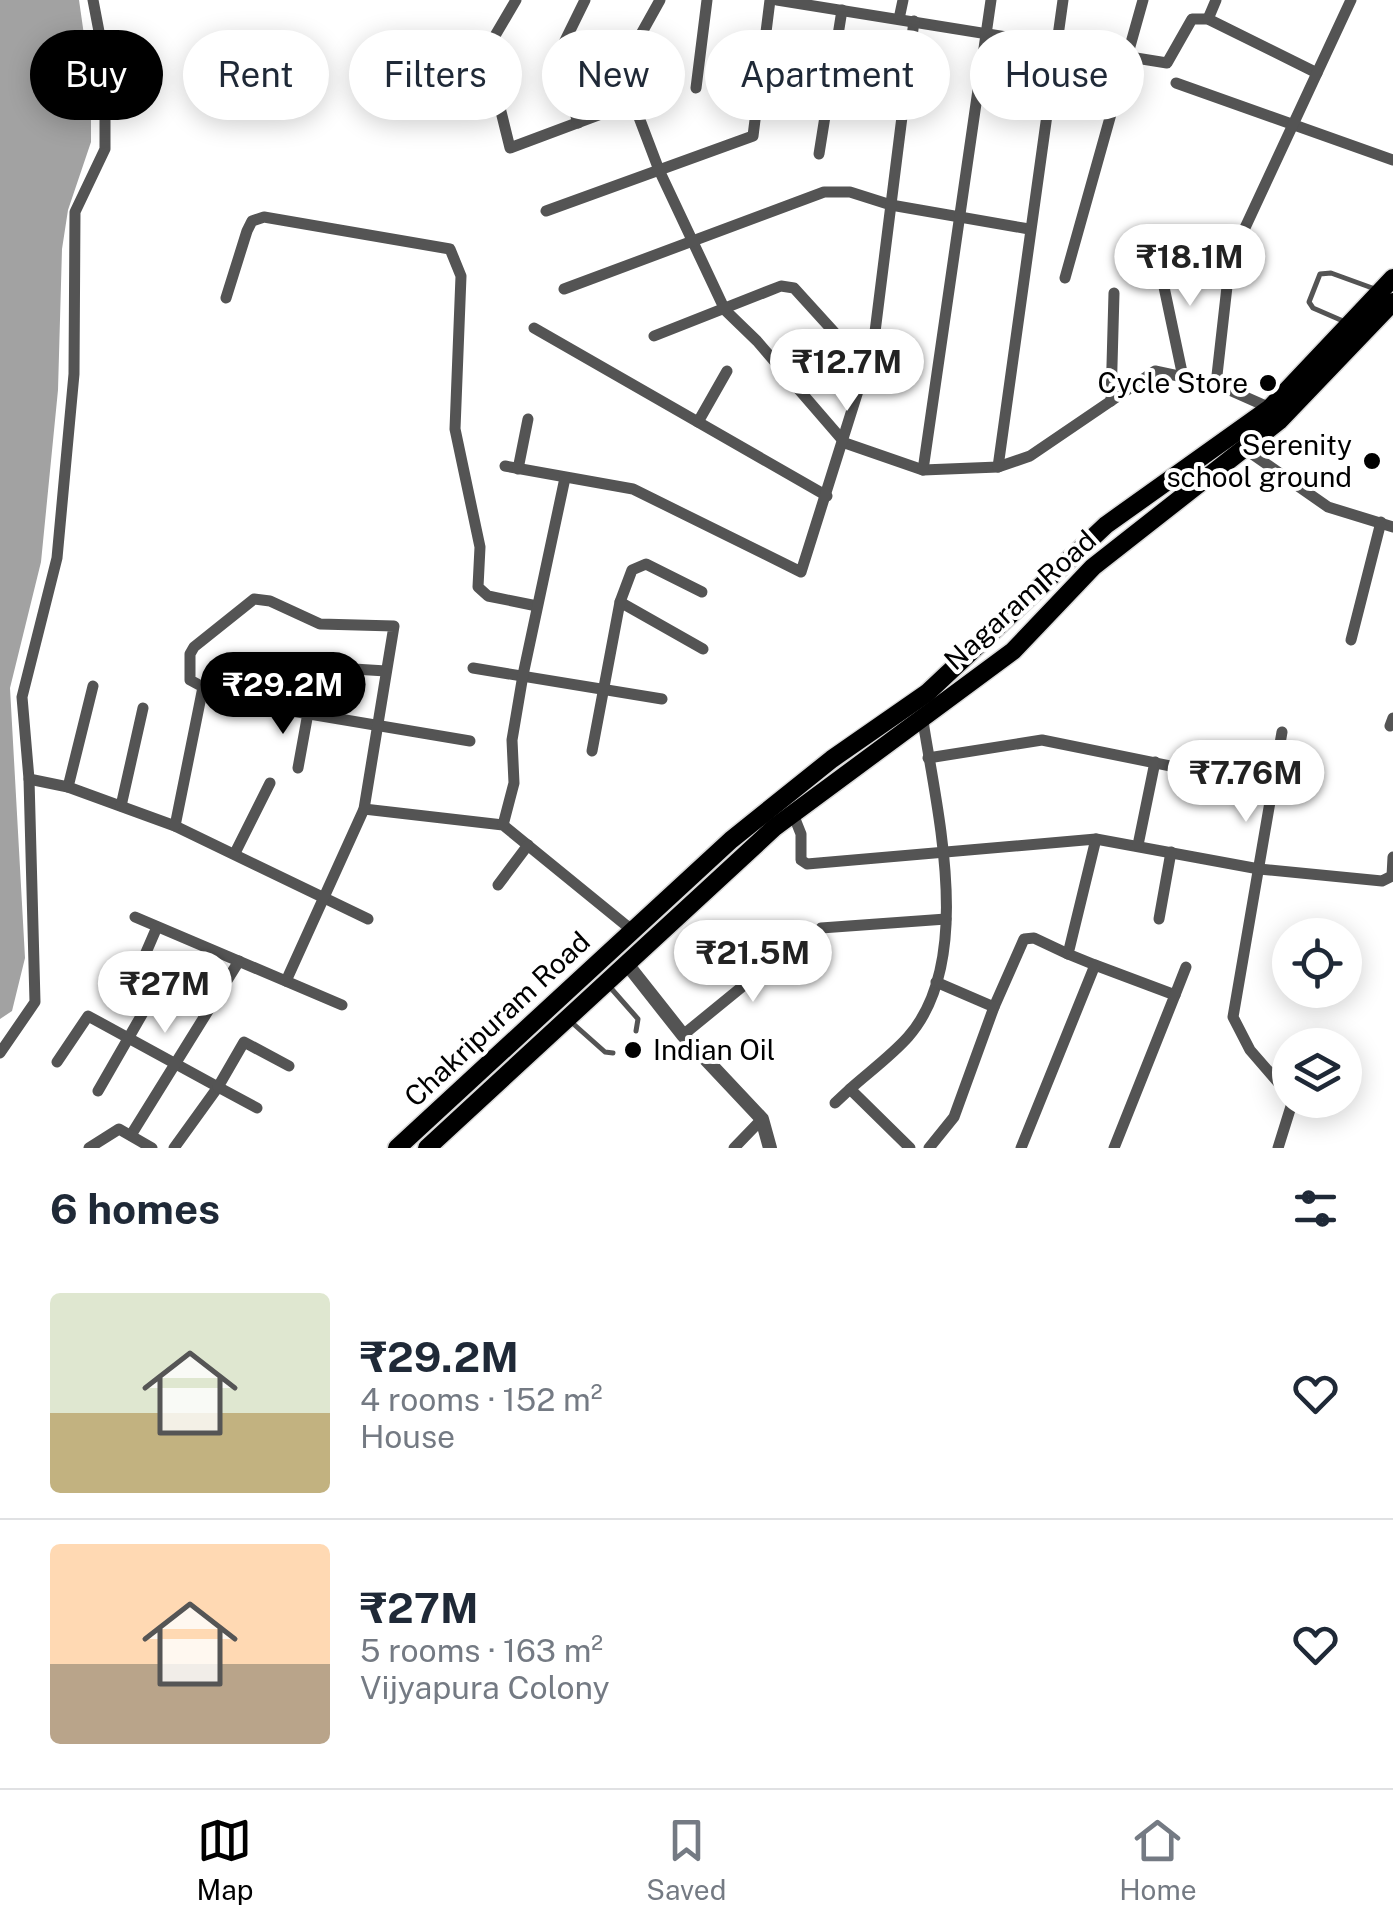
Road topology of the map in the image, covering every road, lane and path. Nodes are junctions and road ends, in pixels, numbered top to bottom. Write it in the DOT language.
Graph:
graph roads {
  1 [pos="93,0"];
  2 [pos="516,0"];
  3 [pos="585,0"];
  4 [pos="660,0"];
  5 [pos="707,0"];
  6 [pos="774,0"];
  7 [pos="903,0"];
  8 [pos="990,0"];
  9 [pos="1063,0"];
  10 [pos="1143,0"];
  11 [pos="1216,0"];
  12 [pos="1350,0"];
  13 [pos="837,6"];
  14 [pos="899,19"];
  15 [pos="1208,19"];
  16 [pos="914,21"];
  17 [pos="643,30"];
  18 [pos="972,30"];
  19 [pos="985,30"];
  20 [pos="1058,30"];
  21 [pos="1135,30"];
  22 [pos="1144,58"];
  23 [pos="1317,73"];
  24 [pos="1176,83"];
  25 [pos="696,88"];
  26 [pos="586,120"];
  27 [pos="640,120"];
  28 [pos="973,120"];
  29 [pos="1044,120"];
  30 [pos="1110,120"];
  31 [pos="578,123"];
  32 [pos="1295,127"];
  33 [pos="819,154"];
  34 [pos="1393,160"];
  35 [pos="659,170"];
  36 [pos="891,205"];
  37 [pos="546,212"];
  38 [pos="959,216"];
  39 [pos="1029,228"];
  40 [pos="690,242"];
  41 [pos="1156,249"];
  42 [pos="1064,278"];
  43 [pos="564,289"];
  44 [pos="1389,290"];
  45 [pos="1114,293"];
  46 [pos="226,298"];
  47 [pos="724,310"];
  48 [pos="1350,324"];
  49 [pos="534,328"];
  50 [pos="654,336"];
  51 [pos="864,365"];
  52 [pos="728,371"];
  53 [pos="1183,377"];
  54 [pos="1216,384"];
  55 [pos="1111,401"];
  56 [pos="1270,408"];
  57 [pos="528,419"];
  58 [pos="698,422"];
  59 [pos="845,443"];
  60 [pos="1245,449"];
  61 [pos="998,467"];
  62 [pos="923,470"];
  63 [pos="1193,476"];
  64 [pos="564,478"];
  65 [pos="827,496"];
  66 [pos="1387,525"];
  67 [pos="702,592"];
  68 [pos="620,602"];
  69 [pos="538,606"];
  70 [pos="1351,640"];
  71 [pos="703,648"];
  72 [pos="473,668"];
  73 [pos="386,671"];
  74 [pos="523,675"];
  75 [pos="314,680"];
  76 [pos="93,686"];
  77 [pos="203,687"];
  78 [pos="602,687"];
  79 [pos="662,699"];
  80 [pos="268,706"];
  81 [pos="143,708"];
  82 [pos="308,713"];
  83 [pos="923,721"];
  84 [pos="377,725"];
  85 [pos="1282,732"];
  86 [pos="470,741"];
  87 [pos="592,750"];
  88 [pos="928,758"];
  89 [pos="1154,762"];
  90 [pos="298,768"];
  91 [pos="30,779"];
  92 [pos="270,783"];
  93 [pos="68,787"];
  94 [pos="1274,787"];
  95 [pos="121,806"];
  96 [pos="364,809"];
  97 [pos="793,814"];
  98 [pos="504,824"];
  99 [pos="175,826"];
  100 [pos="1096,839"];
  101 [pos="528,845"];
  102 [pos="1138,845"];
  103 [pos="941,850"];
  104 [pos="1170,852"];
  105 [pos="236,853"];
  106 [pos="1393,857"];
  107 [pos="1259,870"];
  108 [pos="498,884"];
  109 [pos="324,897"];
  110 [pos="134,917"];
  111 [pos="368,919"];
  112 [pos="946,919"];
  113 [pos="1159,919"];
  114 [pos="157,927"];
  115 [pos="821,928"];
  116 [pos="634,930"];
  117 [pos="797,942"];
  118 [pos="1068,954"];
  119 [pos="240,961"];
  120 [pos="627,964"];
  121 [pos="1095,965"];
  122 [pos="1186,967"];
  123 [pos="138,970"];
  124 [pos="286,981"];
  125 [pos="936,982"];
  126 [pos="607,984"];
  127 [pos="1175,995"];
  128 [pos="148,1004"];
  129 [pos="342,1005"];
  130 [pos="994,1007"];
  131 [pos="569,1020"];
  132 [pos="636,1031"];
  133 [pos="130,1035"];
  134 [pos="683,1035"];
  135 [pos="0,1053"];
  136 [pos="613,1053"];
  137 [pos="174,1060"];
  138 [pos="57,1062"];
  139 [pos="289,1066"];
  140 [pos="1272,1075"];
  141 [pos="218,1088"];
  142 [pos="850,1089"];
  143 [pos="98,1092"];
  144 [pos="835,1103"];
  145 [pos="257,1108"];
  146 [pos="1286,1118"];
  147 [pos="762,1119"];
  148 [pos="131,1135"];
  149 [pos="89,1148"];
  150 [pos="152,1148"];
  151 [pos="174,1148"];
  152 [pos="397,1148"];
  153 [pos="427,1148"];
  154 [pos="734,1148"];
  155 [pos="770,1148"];
  156 [pos="910,1148"];
  157 [pos="930,1148"];
  158 [pos="1021,1148"];
  159 [pos="1114,1148"];
  160 [pos="1278,1148"];
  1 -- 91 [label="street"];
  2 -- 31 [label="street"];
  3 -- 31 [label="street"];
  4 -- 17 [label="street"];
  5 -- 25 [label="street"];
  6 -- 13 [label="street"];
  6 -- 35 [label="street"];
  7 -- 14 [label="street"];
  8 -- 19 [label="street"];
  9 -- 20 [label="street"];
  10 -- 21 [label="street"];
  11 -- 15 [label="street"];
  12 -- 23 [label="street"];
  13 -- 14 [label="street"];
  13 -- 33 [label="street"];
  14 -- 16 [label="street"];
  15 -- 22 [label="street"];
  15 -- 23 [label="street"];
  16 -- 18 [label="street"];
  16 -- 36 [label="street"];
  23 -- 32 [label="street"];
  24 -- 32 [label="street"];
  26 -- 31 [label="street"];
  27 -- 35 [label="street"];
  28 -- 38 [label="street"];
  29 -- 39 [label="street"];
  30 -- 42 [label="street"];
  32 -- 34 [label="street"];
  32 -- 54 [label="street"];
  35 -- 37 [label="street"];
  35 -- 40 [label="street"];
  36 -- 38 [label="street"];
  36 -- 40 [label="street"];
  36 -- 51 [label="street"];
  38 -- 39 [label="street"];
  38 -- 62 [label="street"];
  39 -- 61 [label="street"];
  40 -- 43 [label="street"];
  40 -- 47 [label="street"];
  41 -- 53 [label="street"];
  44 -- 48 [label="main road, Nagaram Road"];
  44 -- 48 [label="lane"];
  44 -- 60 [label="main road, Nagaram Road"];
  45 -- 55 [label="street"];
  46 -- 69 [label="street"];
  47 -- 50 [label="street"];
  47 -- 51 [label="street"];
  47 -- 59 [label="street"];
  48 -- 56 [label="main road, Nagaram Road"];
  49 -- 58 [label="street"];
  51 -- 59 [label="street"];
  52 -- 58 [label="street"];
  53 -- 54 [label="street"];
  53 -- 55 [label="street"];
  54 -- 56 [label="street"];
  55 -- 61 [label="street"];
  56 -- 63 [label="main road, Nagaram Road"];
  57 -- 64 [label="street"];
  58 -- 65 [label="street"];
  59 -- 62 [label="street"];
  59 -- 65 [label="street"];
  60 -- 63 [label="main road, Nagaram Road"];
  60 -- 66 [label="street"];
  61 -- 62 [label="street"];
  63 -- 83 [label="main road, Nagaram Road"];
  63 -- 116 [label="main road, Nagaram Road"];
  64 -- 65 [label="street"];
  64 -- 69 [label="street"];
  66 -- 70 [label="street"];
  67 -- 68 [label="street"];
  68 -- 71 [label="street"];
  68 -- 78 [label="street"];
  69 -- 74 [label="street"];
  72 -- 74 [label="street"];
  73 -- 77 [label="street"];
  73 -- 77 [label="street"];
  73 -- 84 [label="street"];
  74 -- 78 [label="street"];
  74 -- 98 [label="street"];
  75 -- 82 [label="street"];
  76 -- 93 [label="street"];
  77 -- 99 [label="street"];
  78 -- 79 [label="street"];
  78 -- 87 [label="street"];
  80 -- 82 [label="street"];
  81 -- 95 [label="street"];
  82 -- 84 [label="street"];
  82 -- 90 [label="street"];
  83 -- 88 [label="street"];
  83 -- 97 [label="main road, Nagaram Road"];
  84 -- 86 [label="street"];
  84 -- 96 [label="street"];
  85 -- 94 [label="street"];
  88 -- 89 [label="street"];
  88 -- 103 [label="street"];
  89 -- 94 [label="street"];
  89 -- 102 [label="street"];
  91 -- 93 [label="street"];
  91 -- 135 [label="street"];
  92 -- 105 [label="street"];
  93 -- 95 [label="street"];
  94 -- 107 [label="street"];
  95 -- 99 [label="street"];
  96 -- 98 [label="street"];
  96 -- 109 [label="street"];
  97 -- 103 [label="street"];
  97 -- 120 [label="main road, Nagaram Road"];
  98 -- 101 [label="street"];
  99 -- 105 [label="street"];
  100 -- 102 [label="street"];
  100 -- 103 [label="street"];
  100 -- 118 [label="street"];
  101 -- 108 [label="street"];
  101 -- 116 [label="street"];
  102 -- 104 [label="street"];
  103 -- 112 [label="street"];
  104 -- 107 [label="street"];
  104 -- 113 [label="street"];
  105 -- 109 [label="street"];
  106 -- 107 [label="street"];
  107 -- 140 [label="street"];
  109 -- 111 [label="street"];
  109 -- 124 [label="street"];
  110 -- 114 [label="street"];
  112 -- 115 [label="street"];
  112 -- 125 [label="street"];
  114 -- 119 [label="street"];
  114 -- 123 [label="street"];
  116 -- 152 [label="main road, Chakripuram Road"];
  117 -- 134 [label="street"];
  118 -- 121 [label="street"];
  118 -- 130 [label="street"];
  119 -- 124 [label="street"];
  119 -- 137 [label="street"];
  120 -- 126 [label="main road, Chakripuram Road"];
  120 -- 134 [label="street"];
  121 -- 127 [label="street"];
  121 -- 158 [label="street"];
  122 -- 127 [label="street"];
  124 -- 129 [label="street"];
  125 -- 130 [label="street"];
  125 -- 142 [label="street"];
  126 -- 131 [label="main road, Chakripuram Road"];
  126 -- 132 [label="lane"];
  127 -- 159 [label="street"];
  128 -- 133 [label="street"];
  130 -- 157 [label="street"];
  131 -- 136 [label="lane"];
  131 -- 153 [label="main road, Chakripuram Road"];
  133 -- 137 [label="street"];
  133 -- 138 [label="street"];
  133 -- 143 [label="street"];
  134 -- 147 [label="street"];
  137 -- 141 [label="street"];
  137 -- 148 [label="street"];
  139 -- 141 [label="street"];
  141 -- 145 [label="street"];
  141 -- 151 [label="street"];
  142 -- 144 [label="street"];
  142 -- 156 [label="street"];
  146 -- 160 [label="street"];
  147 -- 154 [label="street"];
  147 -- 155 [label="street"];
  148 -- 149 [label="street"];
  148 -- 150 [label="street"];
}
